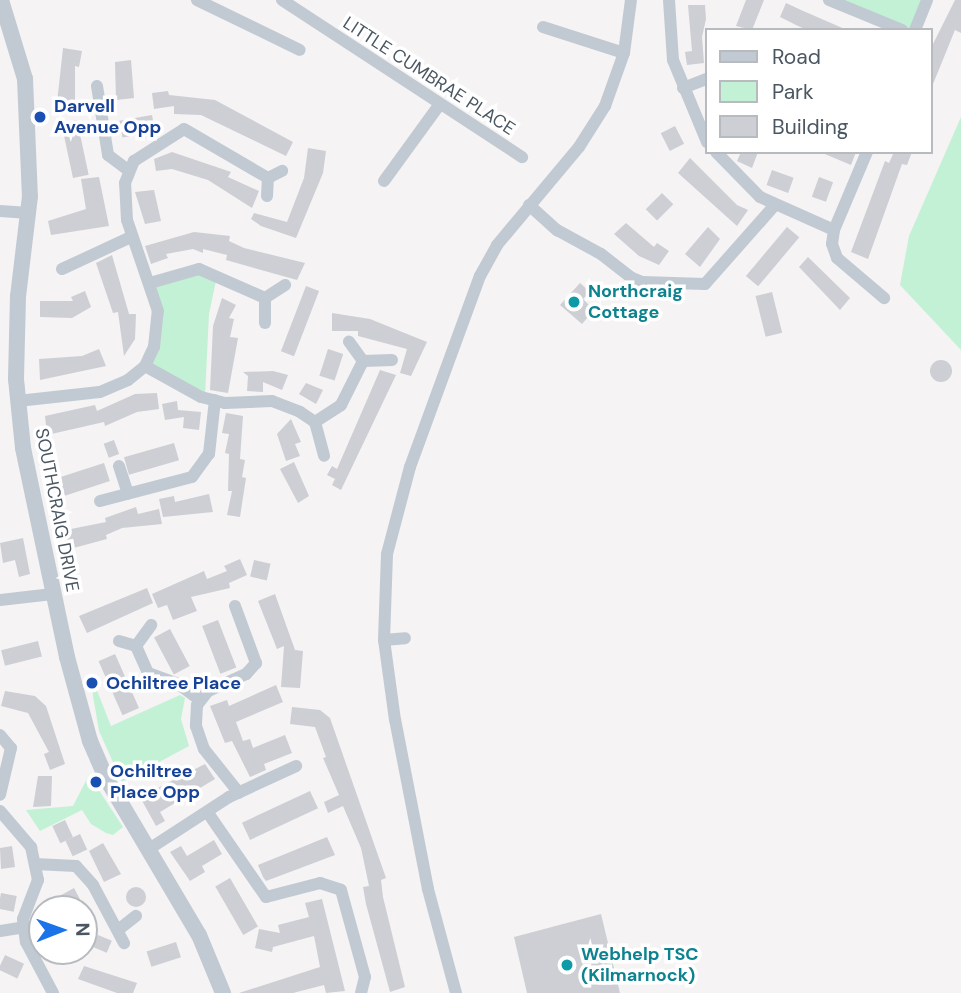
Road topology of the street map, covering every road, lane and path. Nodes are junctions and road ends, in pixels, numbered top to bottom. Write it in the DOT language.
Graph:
graph roads {
  1 [pos="1,0"];
  2 [pos="197,0"];
  3 [pos="282,0"];
  4 [pos="631,0"];
  5 [pos="669,0"];
  6 [pos="829,0"];
  7 [pos="928,0"];
  8 [pos="542,27"];
  9 [pos="897,28"];
  10 [pos="916,28"];
  11 [pos="300,50"];
  12 [pos="624,53"];
  13 [pos="706,79"];
  14 [pos="97,86"];
  15 [pos="683,88"];
  16 [pos="440,104"];
  17 [pos="706,140"];
  18 [pos="718,154"];
  19 [pos="866,154"];
  20 [pos="522,158"];
  21 [pos="128,170"];
  22 [pos="282,171"];
  23 [pos="268,178"];
  24 [pos="384,181"];
  25 [pos="267,196"];
  26 [pos="529,205"];
  27 [pos="774,206"];
  28 [pos="0,211"];
  29 [pos="29,213"];
  30 [pos="834,230"];
  31 [pos="131,237"];
  32 [pos="62,269"];
  33 [pos="150,283"];
  34 [pos="285,285"];
  35 [pos="265,298"];
  36 [pos="884,298"];
  37 [pos="265,323"];
  38 [pos="349,341"];
  39 [pos="392,360"];
  40 [pos="363,361"];
  41 [pos="145,366"];
  42 [pos="215,400"];
  43 [pos="18,401"];
  44 [pos="315,422"];
  45 [pos="324,456"];
  46 [pos="120,466"];
  47 [pos="128,494"];
  48 [pos="100,501"];
  49 [pos="53,594"];
  50 [pos="0,600"];
  51 [pos="235,606"];
  52 [pos="151,625"];
  53 [pos="405,638"];
  54 [pos="384,640"];
  55 [pos="119,641"];
  56 [pos="136,646"];
  57 [pos="200,700"];
  58 [pos="0,735"];
  59 [pos="296,766"];
  60 [pos="239,793"];
  61 [pos="0,795"];
  62 [pos="0,811"];
  63 [pos="208,813"];
  64 [pos="149,849"];
  65 [pos="35,864"];
  66 [pos="136,916"];
  67 [pos="24,928"];
  68 [pos="0,930"];
  69 [pos="118,930"];
  70 [pos="124,943"];
  71 [pos="53,993"];
  72 [pos="223,993"];
  73 [pos="361,993"];
  74 [pos="456,993"];
  1 -- 29 [label="street, SOUTHCRAIG DRIVE"];
  2 -- 11 [label="street"];
  3 -- 16 [label="street, LITTLE CUMBRAE PLACE"];
  4 -- 12 [label="street"];
  5 -- 15 [label="street"];
  6 -- 9 [label="street"];
  7 -- 10 [label="street"];
  8 -- 12 [label="street"];
  12 -- 26 [label="street"];
  13 -- 15 [label="street"];
  14 -- 21 [label="street"];
  15 -- 17 [label="street"];
  16 -- 20 [label="street, LITTLE CUMBRAE PLACE"];
  16 -- 24 [label="street"];
  18 -- 27 [label="street"];
  19 -- 30 [label="street"];
  21 -- 23 [label="street"];
  21 -- 31 [label="street"];
  22 -- 23 [label="street"];
  23 -- 25 [label="street"];
  26 -- 27 [label="street"];
  26 -- 54 [label="street"];
  27 -- 30 [label="street"];
  28 -- 29 [label="street"];
  29 -- 43 [label="street, SOUTHCRAIG DRIVE"];
  30 -- 36 [label="street"];
  31 -- 32 [label="street"];
  31 -- 33 [label="street"];
  33 -- 35 [label="street"];
  33 -- 41 [label="street"];
  34 -- 35 [label="street"];
  35 -- 37 [label="street"];
  38 -- 40 [label="street"];
  39 -- 40 [label="street"];
  40 -- 44 [label="street"];
  41 -- 42 [label="street"];
  41 -- 43 [label="street"];
  42 -- 44 [label="street"];
  42 -- 47 [label="street"];
  43 -- 49 [label="street, SOUTHCRAIG DRIVE"];
  44 -- 45 [label="street"];
  46 -- 47 [label="street"];
  47 -- 48 [label="street"];
  49 -- 50 [label="street"];
  49 -- 64 [label="street, SOUTHCRAIG DRIVE"];
  51 -- 57 [label="street"];
  52 -- 56 [label="street"];
  53 -- 54 [label="street"];
  54 -- 74 [label="street"];
  55 -- 56 [label="street"];
  56 -- 57 [label="street"];
  57 -- 60 [label="street"];
  58 -- 61 [label="street"];
  59 -- 60 [label="street"];
  60 -- 63 [label="street"];
  62 -- 65 [label="street"];
  63 -- 64 [label="street"];
  63 -- 73 [label="street"];
  64 -- 72 [label="street, SOUTHCRAIG DRIVE"];
  65 -- 67 [label="street"];
  65 -- 69 [label="street"];
  66 -- 69 [label="street"];
  67 -- 68 [label="street"];
  67 -- 71 [label="street"];
  69 -- 70 [label="street"];
}
